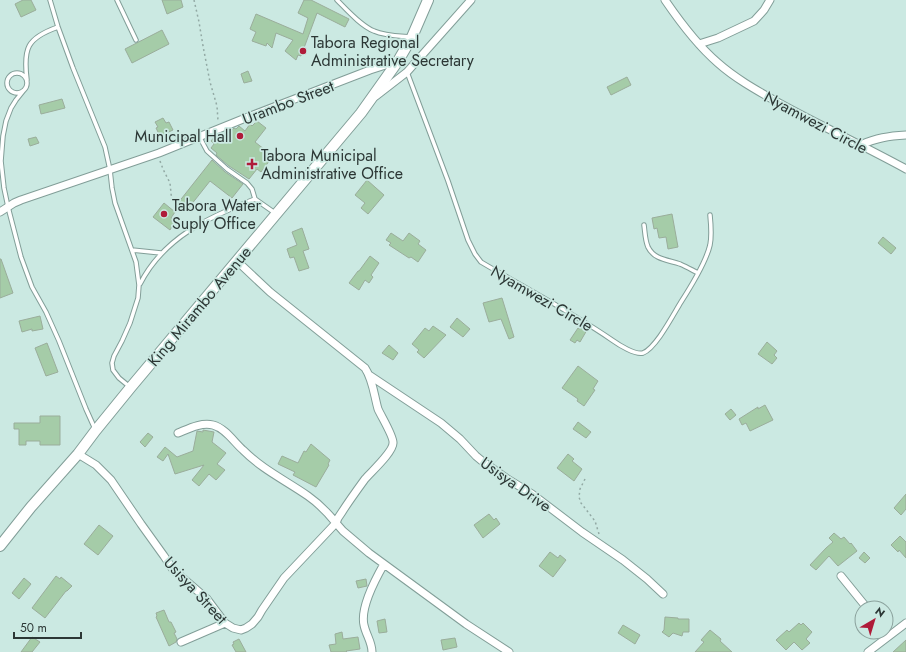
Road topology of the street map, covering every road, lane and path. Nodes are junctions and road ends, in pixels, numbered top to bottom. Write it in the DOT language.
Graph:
graph roads {
  1 [pos="50,0"];
  2 [pos="117,0"];
  3 [pos="194,0"];
  4 [pos="337,0"];
  5 [pos="428,0"];
  6 [pos="471,0"];
  7 [pos="665,0"];
  8 [pos="770,0"];
  9 [pos="58,26"];
  10 [pos="412,37"];
  11 [pos="136,40"];
  12 [pos="698,44"];
  13 [pos="398,61"];
  14 [pos="407,72"];
  15 [pos="27,80"];
  16 [pos="24,90"];
  17 [pos="369,101"];
  18 [pos="219,129"];
  19 [pos="906,135"];
  20 [pos="199,136"];
  21 [pos="860,145"];
  22 [pos="159,153"];
  23 [pos="906,169"];
  24 [pos="110,170"];
  25 [pos="255,199"];
  26 [pos="172,203"];
  27 [pos="8,207"];
  28 [pos="0,212"];
  29 [pos="276,214"];
  30 [pos="710,215"];
  31 [pos="644,225"];
  32 [pos="132,250"];
  33 [pos="161,253"];
  34 [pos="237,261"];
  35 [pos="698,273"];
  36 [pos="139,285"];
  37 [pos="369,374"];
  38 [pos="131,387"];
  39 [pos="96,430"];
  40 [pos="178,433"];
  41 [pos="78,454"];
  42 [pos="585,479"];
  43 [pos="336,523"];
  44 [pos="599,544"];
  45 [pos="0,546"];
  46 [pos="384,564"];
  47 [pos="841,576"];
  48 [pos="663,594"];
  49 [pos="861,600"];
  50 [pos="906,622"];
  51 [pos="225,623"];
  52 [pos="894,630"];
  53 [pos="881,640"];
  54 [pos="181,642"];
  55 [pos="372,652"];
  56 [pos="509,652"];
  57 [pos="868,652"];
  1 -- 9 [label="lane"];
  2 -- 11 [label="lane"];
  3 -- 18 [label="path"];
  4 -- 10 [label="lane"];
  5 -- 10 [label="main road, King Mirambo Avenue"];
  6 -- 14 [label="street"];
  7 -- 12 [label="street, Nyamwezi Circle"];
  8 -- 12 [label="street"];
  9 -- 15 [label="lane"];
  9 -- 24 [label="lane"];
  10 -- 13 [label="main road, King Mirambo Avenue"];
  12 -- 21 [label="street, Nyamwezi Circle"];
  13 -- 17 [label="main road, King Mirambo Avenue"];
  13 -- 18 [label="street, Urambo Street"];
  14 -- 17 [label="street"];
  14 -- 35 [label="lane, Nyamwezi Circle"];
  15 -- 16 [label="lane"];
  15 -- 16 [label="lane"];
  16 -- 27 [label="lane"];
  17 -- 29 [label="main road, King Mirambo Avenue"];
  18 -- 20 [label="street, Urambo Street"];
  19 -- 21 [label="street"];
  20 -- 22 [label="street, Urambo Street"];
  20 -- 25 [label="lane"];
  21 -- 23 [label="street, Nyamwezi Circle"];
  22 -- 24 [label="street, Urambo Street"];
  22 -- 26 [label="path"];
  24 -- 27 [label="street, Urambo Street"];
  24 -- 32 [label="lane"];
  25 -- 29 [label="lane"];
  25 -- 33 [label="lane"];
  27 -- 28 [label="street, Urambo Street"];
  27 -- 39 [label="lane"];
  29 -- 34 [label="main road, King Mirambo Avenue"];
  30 -- 35 [label="lane, Nyamwezi Circle"];
  31 -- 35 [label="lane"];
  32 -- 33 [label="lane"];
  32 -- 36 [label="lane"];
  33 -- 36 [label="lane"];
  34 -- 37 [label="street"];
  34 -- 38 [label="main road, King Mirambo Avenue"];
  36 -- 38 [label="lane"];
  37 -- 43 [label="street, Usisya Street"];
  37 -- 44 [label="street, Usisya Drive"];
  38 -- 39 [label="main road, King Mirambo Avenue"];
  39 -- 41 [label="main road, King Mirambo Avenue"];
  40 -- 43 [label="street"];
  41 -- 45 [label="main road, King Mirambo Avenue"];
  41 -- 51 [label="street, Usisya Street"];
  42 -- 44 [label="path"];
  43 -- 46 [label="street"];
  43 -- 51 [label="street, Usisya Street"];
  44 -- 48 [label="street, Usisya Drive"];
  46 -- 55 [label="street"];
  46 -- 56 [label="street"];
  47 -- 49 [label="street"];
  50 -- 52 [label="street"];
  51 -- 54 [label="street"];
  53 -- 57 [label="street"];
}
